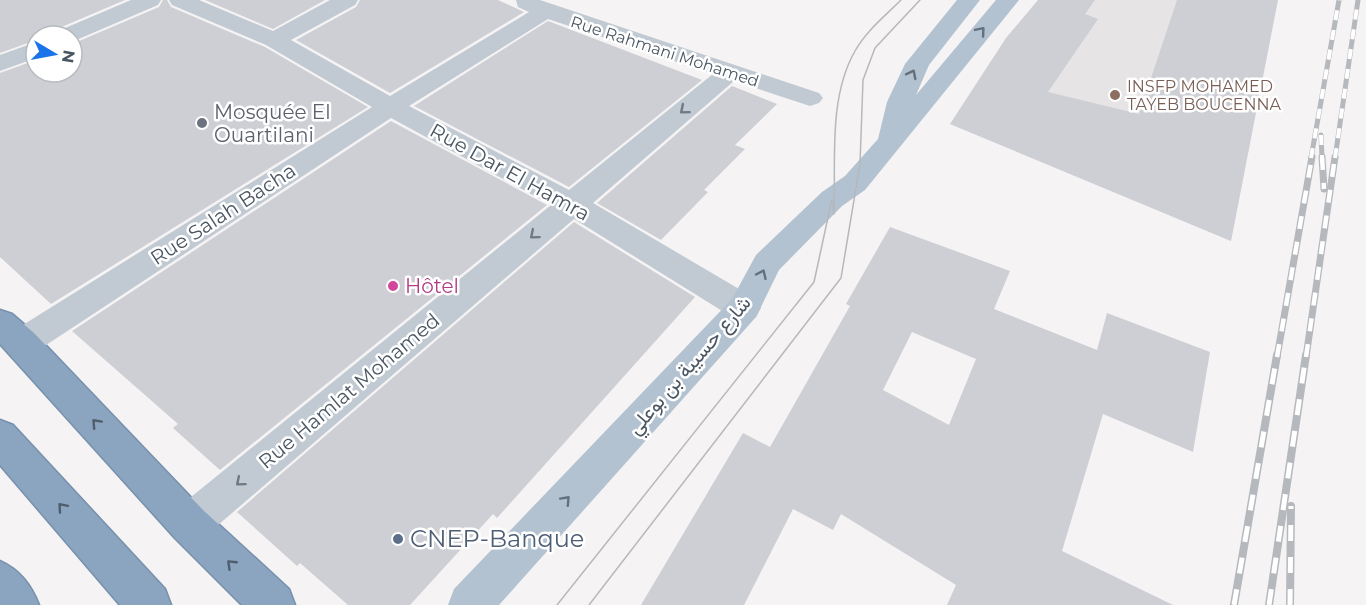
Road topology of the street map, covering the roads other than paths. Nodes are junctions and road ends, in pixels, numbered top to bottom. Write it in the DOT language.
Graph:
graph roads {
  1 [pos="150,0"];
  2 [pos="180,0"];
  3 [pos="347,0"];
  4 [pos="969,0"];
  5 [pos="1008,0"];
  6 [pos="534,6"];
  7 [pos="84,28"];
  8 [pos="274,40"];
  9 [pos="24,54"];
  10 [pos="0,64"];
  11 [pos="729,72"];
  12 [pos="810,98"];
  13 [pos="390,107"];
  14 [pos="891,141"];
  15 [pos="572,204"];
  16 [pos="744,308"];
  17 [pos="11,333"];
  18 [pos="0,436"];
  19 [pos="189,524"];
  20 [pos="0,583"];
  21 [pos="17,605"];
  22 [pos="149,605"];
  23 [pos="273,605"];
  24 [pos="470,605"];
  1 -- 7 [label="street"];
  2 -- 8 [label="street, Rue Dar El Hamra"];
  3 -- 8 [label="street"];
  14 -- 4 [label="main road, شارع حسيبة بن بوعلي, one-way"];
  14 -- 5 [label="main road, one-way"];
  6 -- 11 [label="street, Rue Rahmani Mohamed"];
  6 -- 13 [label="street, Rue Salah Bacha"];
  8 -- 13 [label="street, Rue Dar El Hamra"];
  9 -- 10 [label="street"];
  11 -- 12 [label="street, Rue Rahmani Mohamed"];
  11 -- 15 [label="street, Rue Hamlat Mohamed, one-way"];
  13 -- 15 [label="street, Rue Dar El Hamra"];
  13 -- 17 [label="street, Rue Salah Bacha"];
  16 -- 14 [label="main road, شارع حسيبة بن بوعلي, one-way"];
  15 -- 16 [label="street, Rue Dar El Hamra"];
  15 -- 19 [label="street, Rue Hamlat Mohamed, one-way"];
  24 -- 16 [label="main road, شارع حسيبة بن بوعلي, one-way"];
  19 -- 17 [label="highway, one-way"];
  22 -- 18 [label="highway, one-way"];
  23 -- 19 [label="highway, one-way"];
  20 -- 21 [label="highway"];
}
